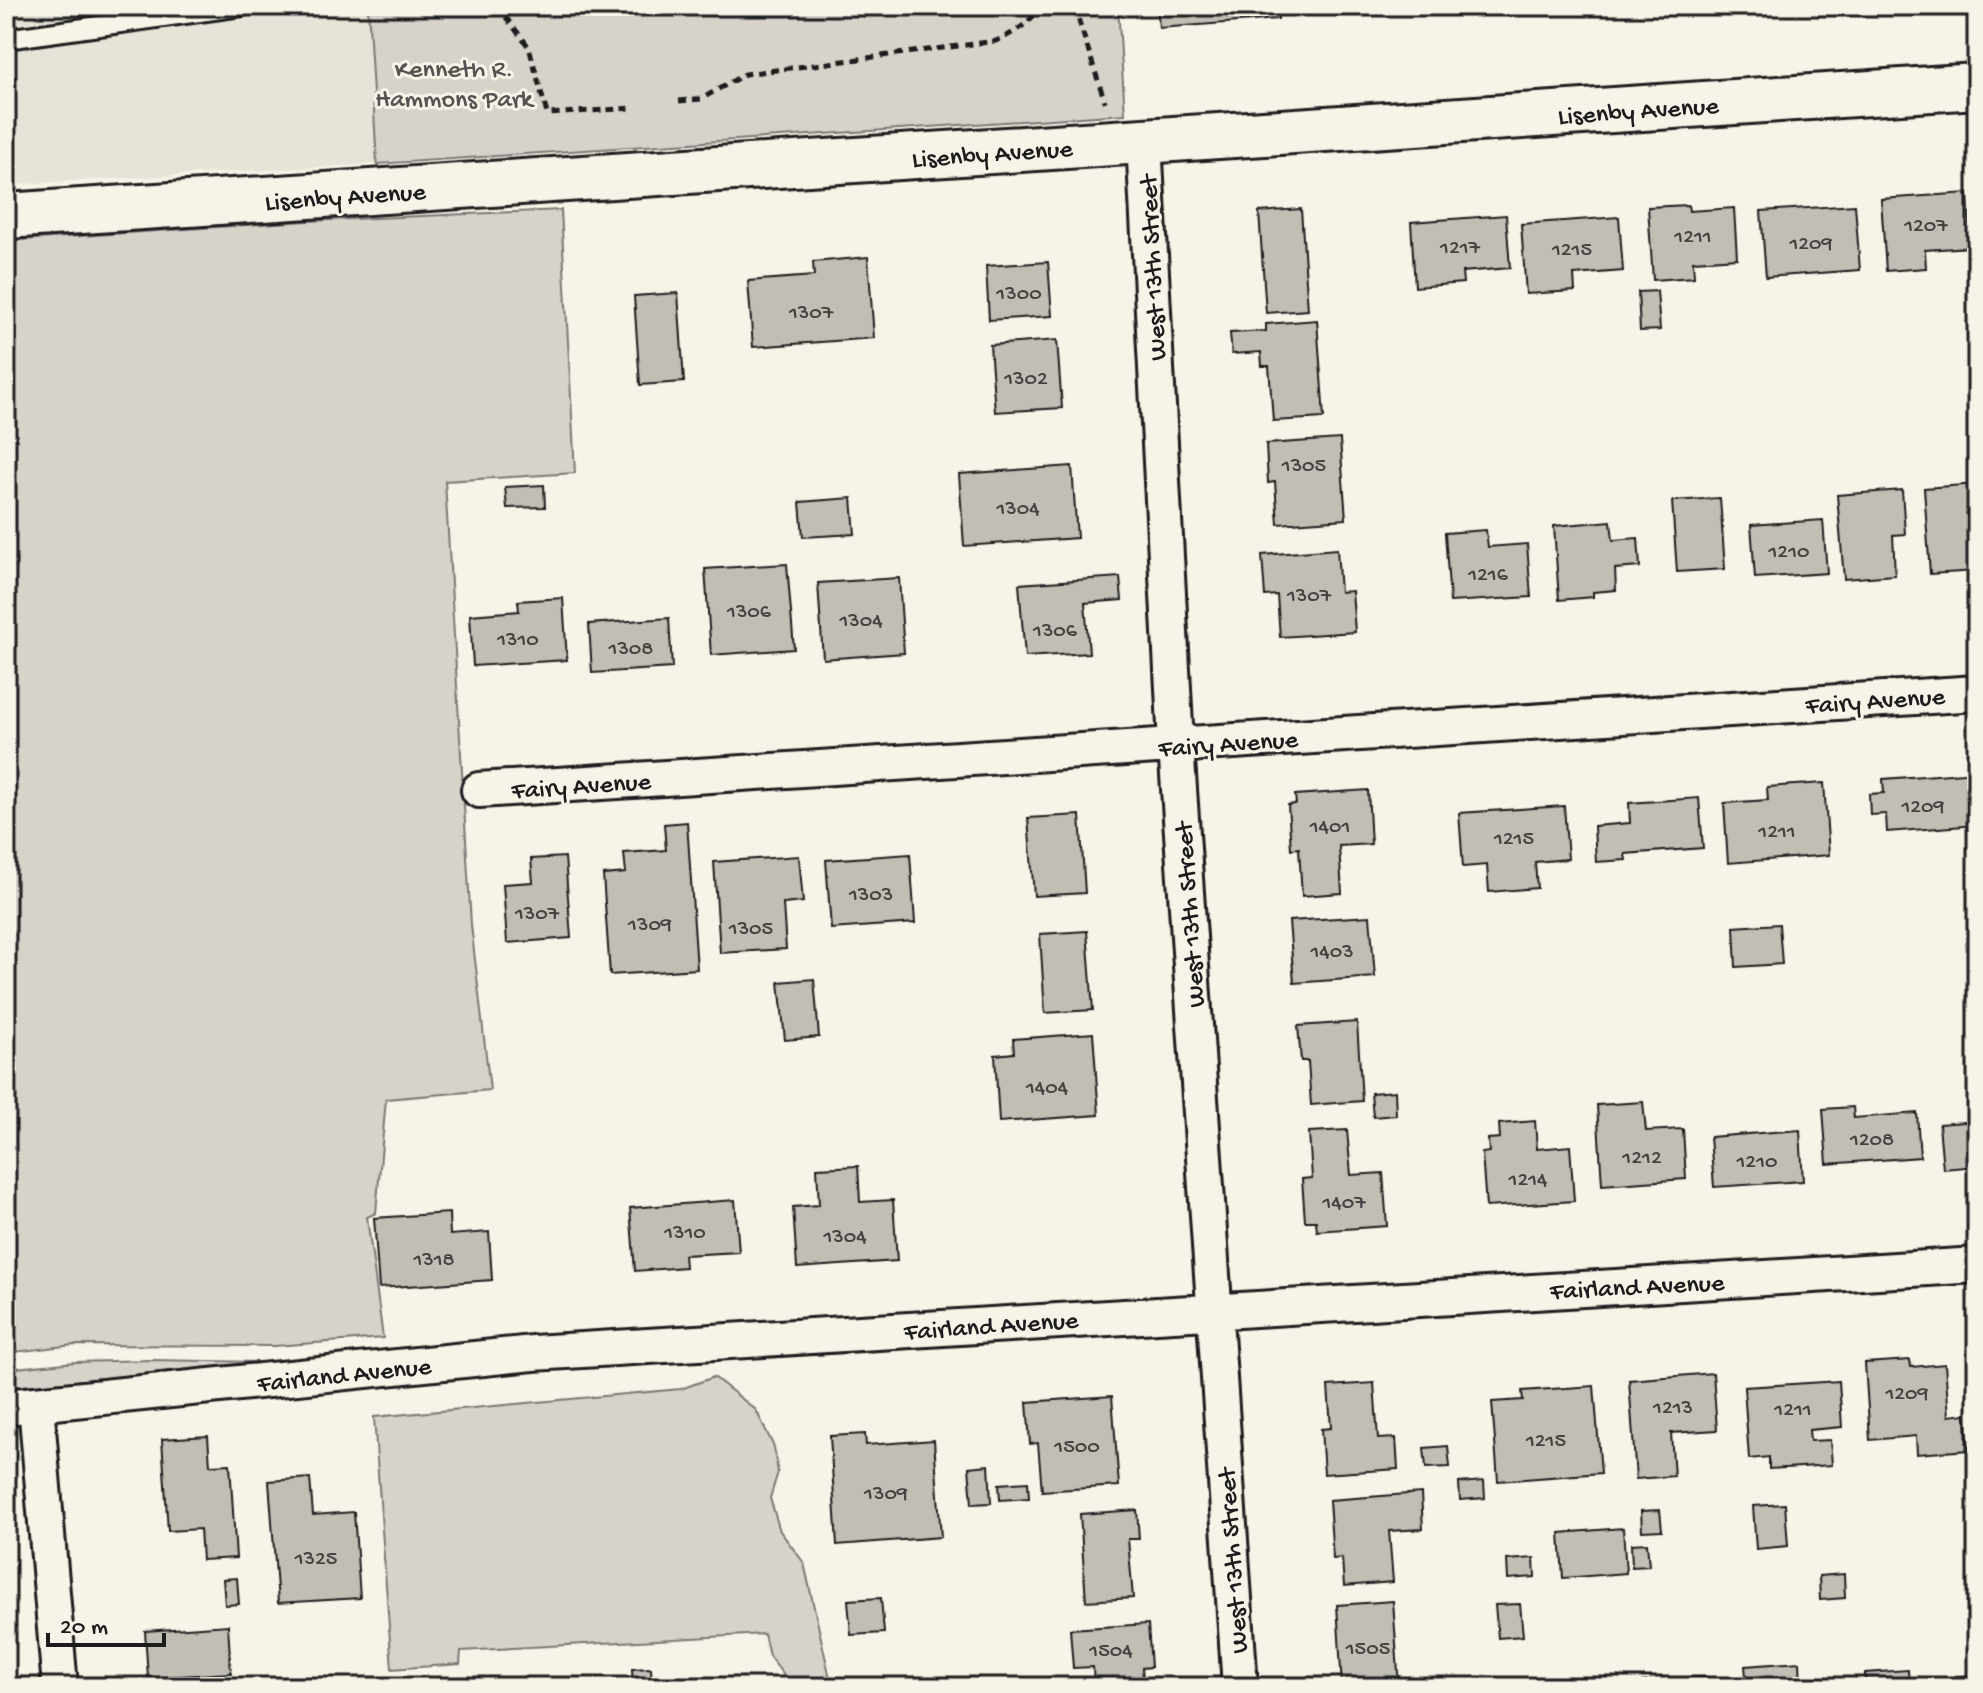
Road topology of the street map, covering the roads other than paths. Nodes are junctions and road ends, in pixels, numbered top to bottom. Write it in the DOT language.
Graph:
graph roads {
  1 [pos="242,6"];
  2 [pos="6,39"];
  3 [pos="1977,86"];
  4 [pos="1144,141"];
  5 [pos="6,216"];
  6 [pos="1977,693"];
  7 [pos="1176,745"];
  8 [pos="479,790"];
  9 [pos="1977,1265"];
  10 [pos="1214,1310"];
  11 [pos="21,1406"];
  12 [pos="60,1687"];
  13 [pos="1240,1687"];
  1 -- 2 [label="lane"];
  3 -- 4 [label="main road, Lisenby Avenue"];
  4 -- 5 [label="main road, Lisenby Avenue"];
  4 -- 7 [label="street, West 13th Street"];
  6 -- 7 [label="street, Fairy Avenue"];
  7 -- 8 [label="street, Fairy Avenue"];
  7 -- 10 [label="street, West 13th Street"];
  9 -- 10 [label="street, Fairland Avenue"];
  10 -- 11 [label="street, Fairland Avenue"];
  10 -- 13 [label="street, West 13th Street"];
  11 -- 12 [label="street"];
}
